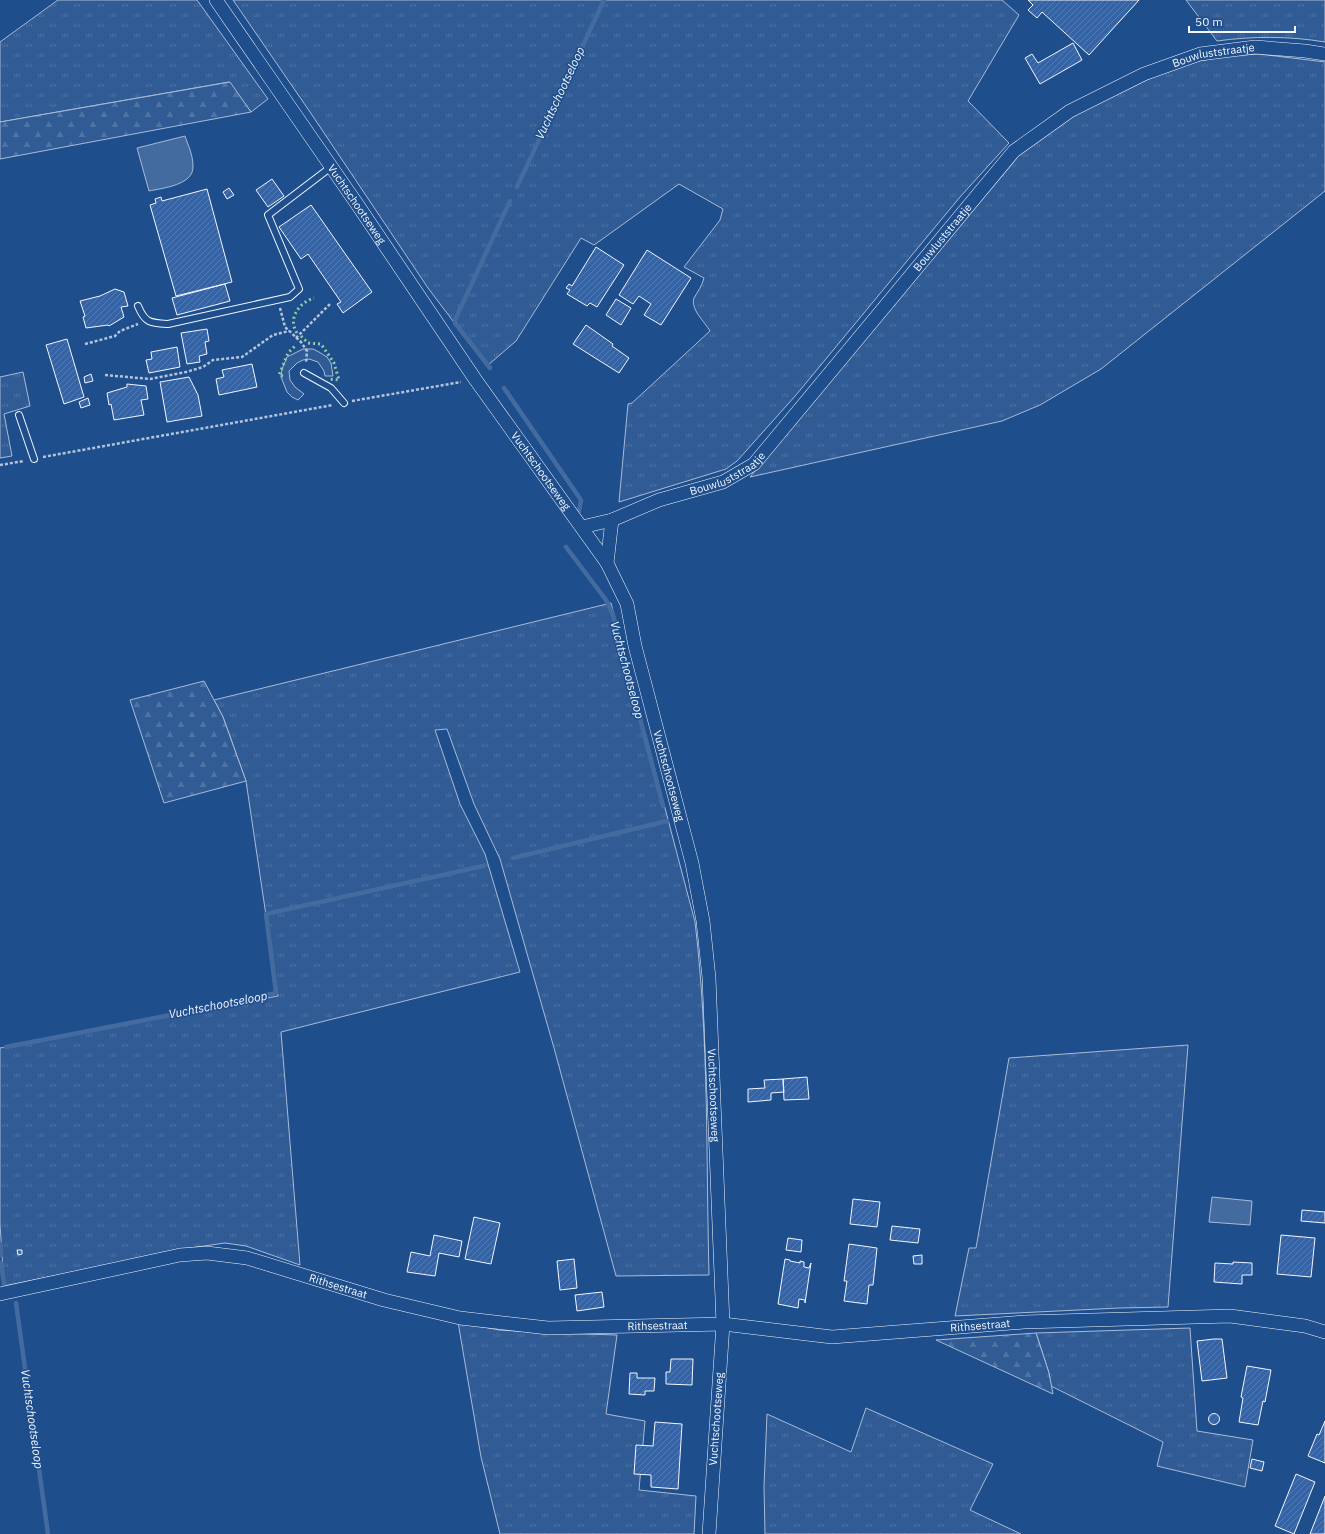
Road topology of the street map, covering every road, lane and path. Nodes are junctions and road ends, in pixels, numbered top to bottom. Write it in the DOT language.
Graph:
graph roads {
  1 [pos="216,0"];
  2 [pos="1325,54"];
  3 [pos="331,167"];
  4 [pos="278,300"];
  5 [pos="330,304"];
  6 [pos="138,306"];
  7 [pos="148,321"];
  8 [pos="289,331"];
  9 [pos="296,338"];
  10 [pos="85,344"];
  11 [pos="304,373"];
  12 [pos="105,375"];
  13 [pos="475,379"];
  14 [pos="344,403"];
  15 [pos="19,415"];
  16 [pos="34,459"];
  17 [pos="0,465"];
  18 [pos="612,520"];
  19 [pos="582,527"];
  20 [pos="607,563"];
  21 [pos="0,1294"];
  22 [pos="723,1324"];
  23 [pos="1325,1332"];
  24 [pos="709,1534"];
  1 -- 3 [label="street, Vuchtschootseweg"];
  2 -- 18 [label="street, Bouwluststraatje"];
  3 -- 4 [label="lane"];
  3 -- 13 [label="street, Vuchtschootseweg"];
  4 -- 7 [label="lane"];
  4 -- 8 [label="path"];
  5 -- 9 [label="path"];
  6 -- 7 [label="lane"];
  7 -- 10 [label="path"];
  8 -- 9 [label="path"];
  8 -- 12 [label="path"];
  9 -- 11 [label="path"];
  11 -- 14 [label="lane"];
  13 -- 14 [label="path"];
  13 -- 19 [label="street, Vuchtschootseweg"];
  14 -- 16 [label="path"];
  15 -- 16 [label="lane"];
  16 -- 17 [label="path"];
  18 -- 19 [label="street, Bouwluststraatje"];
  18 -- 20 [label="street"];
  19 -- 20 [label="street, Vuchtschootseweg"];
  20 -- 22 [label="street, Vuchtschootseweg"];
  21 -- 22 [label="street, Rithsestraat"];
  22 -- 23 [label="street, Rithsestraat"];
  22 -- 24 [label="street, Vuchtschootseweg"];
}
